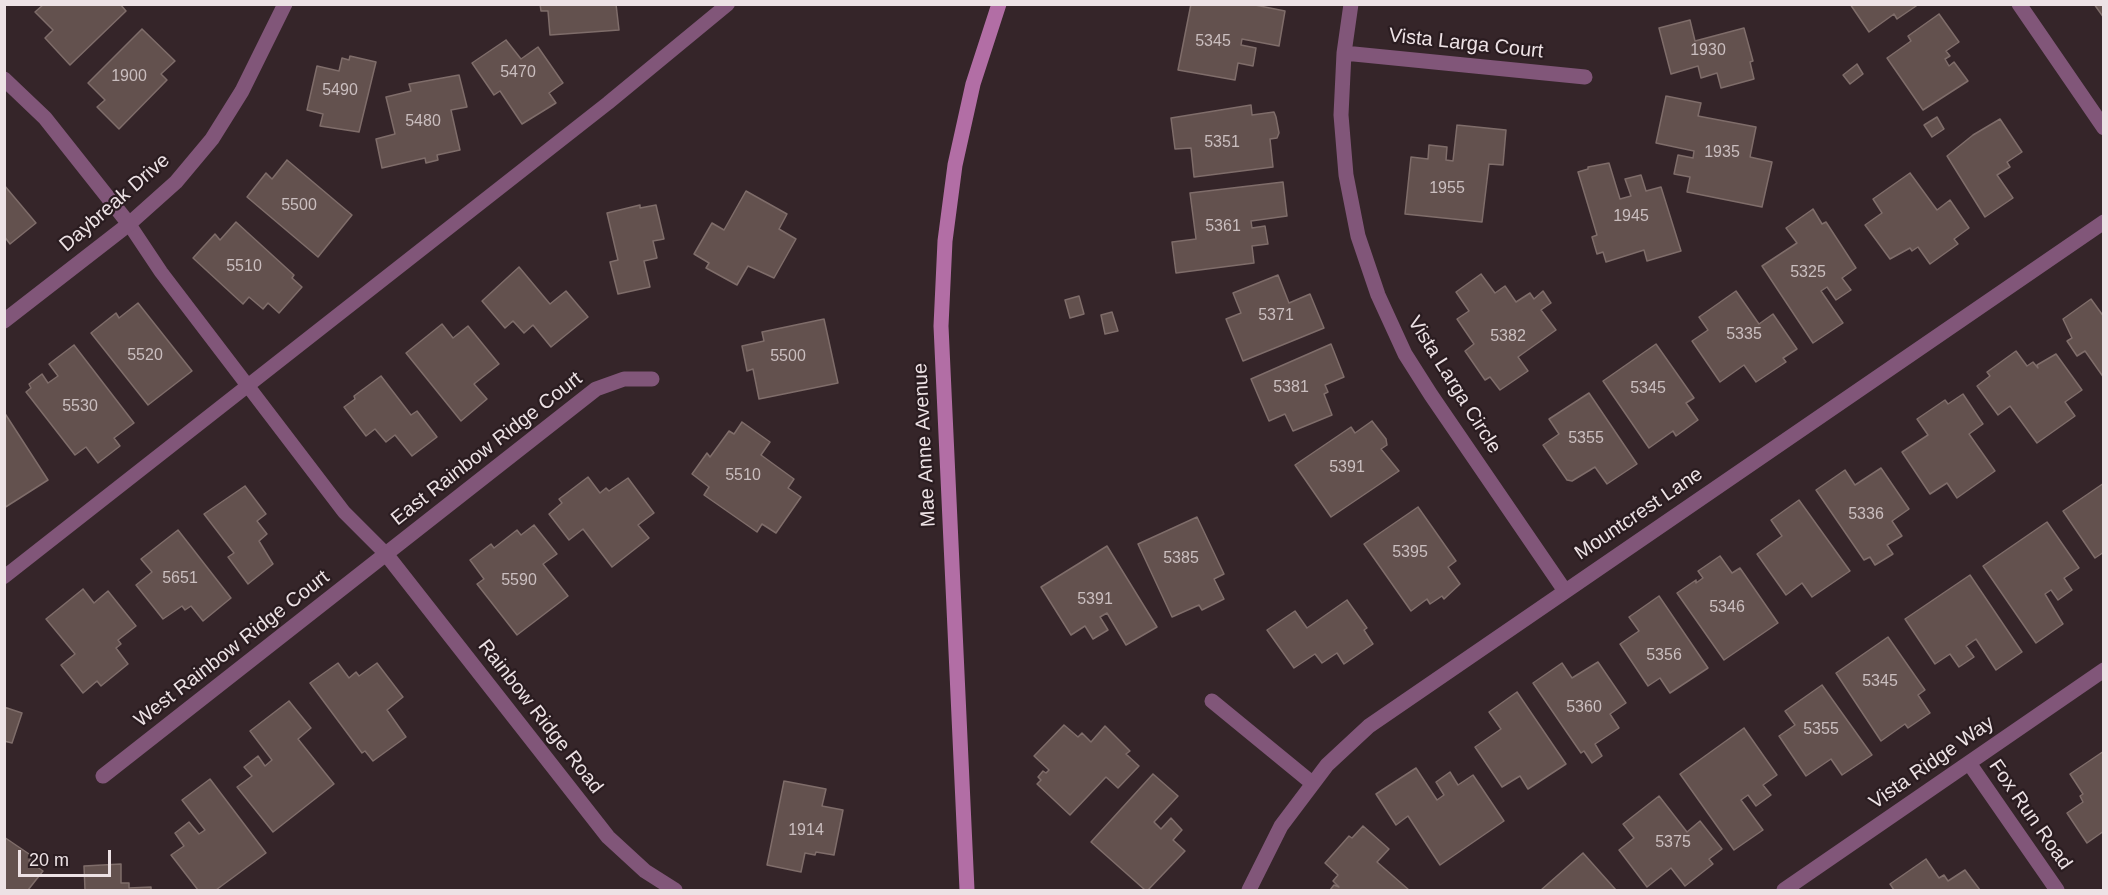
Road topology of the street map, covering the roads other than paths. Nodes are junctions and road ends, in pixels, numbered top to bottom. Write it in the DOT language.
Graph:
graph roads {
  1 [pos="285,4"];
  2 [pos="728,4"];
  3 [pos="999,4"];
  4 [pos="1351,4"];
  5 [pos="2019,4"];
  6 [pos="1344,52"];
  7 [pos="1585,77"];
  8 [pos="4,79"];
  9 [pos="2103,128"];
  10 [pos="2103,222"];
  11 [pos="129,224"];
  12 [pos="4,321"];
  13 [pos="652,379"];
  14 [pos="248,386"];
  15 [pos="386,554"];
  16 [pos="4,577"];
  17 [pos="1565,591"];
  18 [pos="2103,670"];
  19 [pos="1212,701"];
  20 [pos="1969,763"];
  21 [pos="103,776"];
  22 [pos="1312,783"];
  23 [pos="675,891"];
  24 [pos="967,891"];
  25 [pos="1249,891"];
  26 [pos="1784,891"];
  27 [pos="2057,891"];
  1 -- 11 [label="street, Daybreak Drive"];
  2 -- 14 [label="lane"];
  3 -- 24 [label="main road, Mae Anne Avenue"];
  4 -- 6 [label="street, Vista Larga Circle"];
  5 -- 9 [label="street"];
  6 -- 7 [label="street, Vista Larga Court"];
  6 -- 17 [label="street, Vista Larga Circle"];
  8 -- 11 [label="street"];
  10 -- 17 [label="street, Mountcrest Lane"];
  11 -- 12 [label="street, Daybreak Drive"];
  11 -- 14 [label="lane"];
  13 -- 15 [label="street, East Rainbow Ridge Court"];
  14 -- 15 [label="lane"];
  14 -- 16 [label="lane"];
  15 -- 21 [label="street, West Rainbow Ridge Court"];
  15 -- 23 [label="street, Rainbow Ridge Road"];
  17 -- 22 [label="street, Mountcrest Lane"];
  18 -- 20 [label="street, Vista Ridge Way"];
  19 -- 22 [label="street"];
  20 -- 26 [label="street, Vista Ridge Way"];
  20 -- 27 [label="street, Fox Run Road"];
  22 -- 25 [label="street, Mountcrest Lane"];
}
